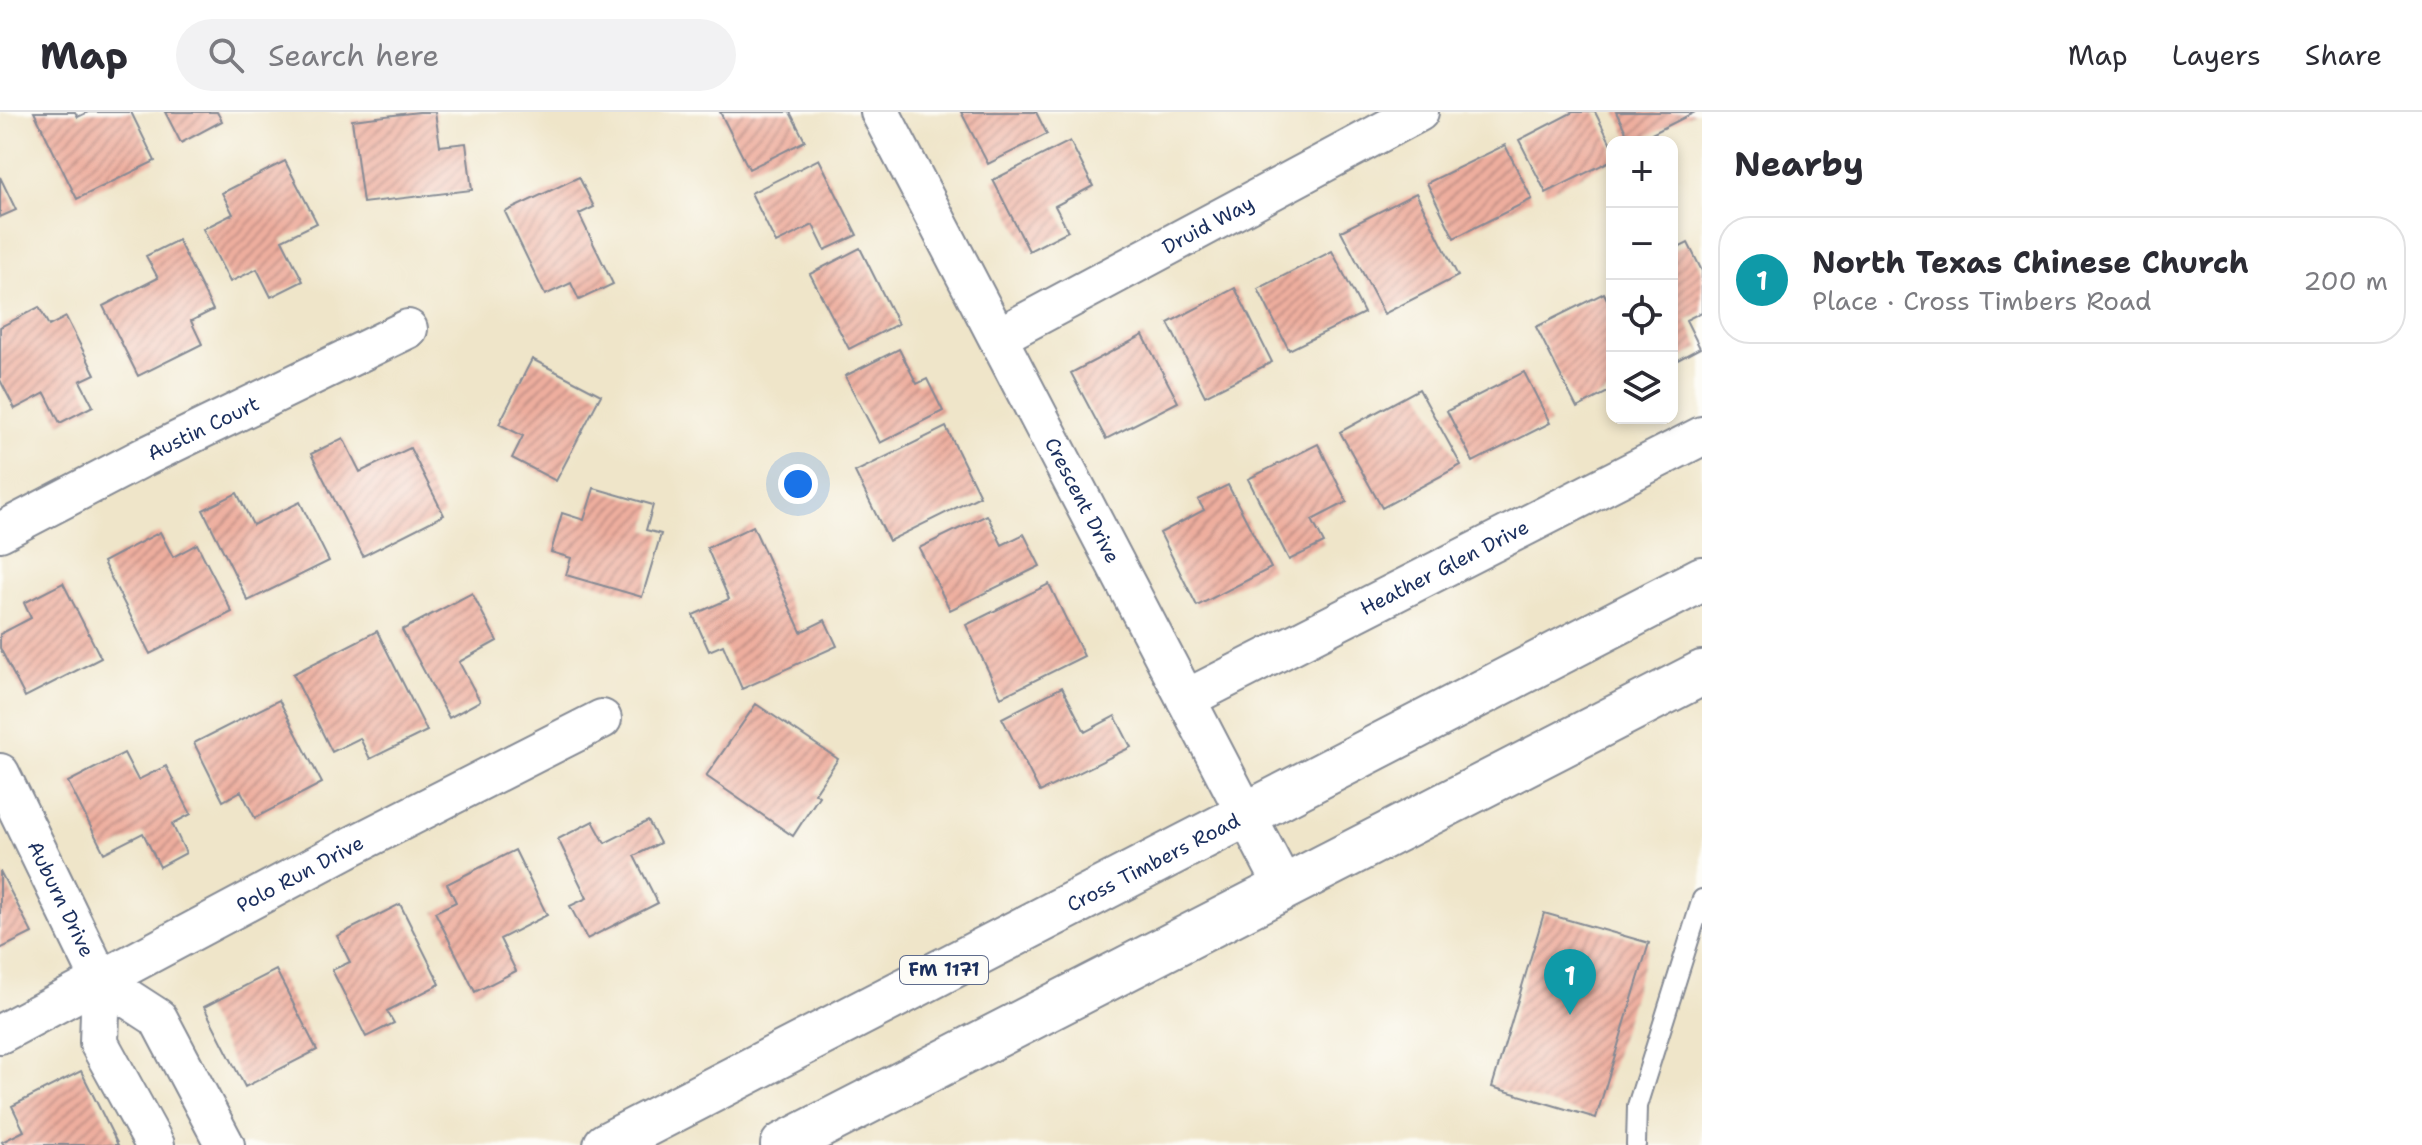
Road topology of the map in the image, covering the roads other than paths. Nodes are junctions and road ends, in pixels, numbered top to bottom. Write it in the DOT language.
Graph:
graph roads {
  1 [pos="880,112"];
  2 [pos="1419,112"];
  3 [pos="408,329"];
  4 [pos="998,337"];
  5 [pos="1702,436"];
  6 [pos="0,532"];
  7 [pos="1702,579"];
  8 [pos="1702,673"];
  9 [pos="1186,699"];
  10 [pos="602,719"];
  11 [pos="0,773"];
  12 [pos="1247,816"];
  13 [pos="1284,887"];
  14 [pos="1702,899"];
  15 [pos="101,981"];
  16 [pos="0,1034"];
  17 [pos="155,1145"];
  18 [pos="225,1145"];
  19 [pos="606,1145"];
  20 [pos="783,1145"];
  21 [pos="1636,1145"];
  1 -- 4 [label="street, Crescent Drive"];
  2 -- 4 [label="street, Druid Way"];
  3 -- 6 [label="street, Austin Court"];
  4 -- 9 [label="street, Crescent Drive"];
  5 -- 9 [label="street, Heather Glen Drive"];
  7 -- 12 [label="main road, Cross Timbers Road / FM 1171"];
  8 -- 13 [label="main road"];
  9 -- 12 [label="street, Crescent Drive"];
  10 -- 15 [label="street, Polo Run Drive"];
  11 -- 15 [label="street, Auburn Drive"];
  12 -- 13 [label="street, Crescent Drive"];
  12 -- 19 [label="main road, Cross Timbers Road / FM 1171"];
  13 -- 20 [label="main road"];
  14 -- 21 [label="lane"];
  15 -- 16 [label="street, Polo Run Drive"];
  15 -- 17 [label="street, Auburn Drive"];
  15 -- 18 [label="street, Auburn Drive"];
}
